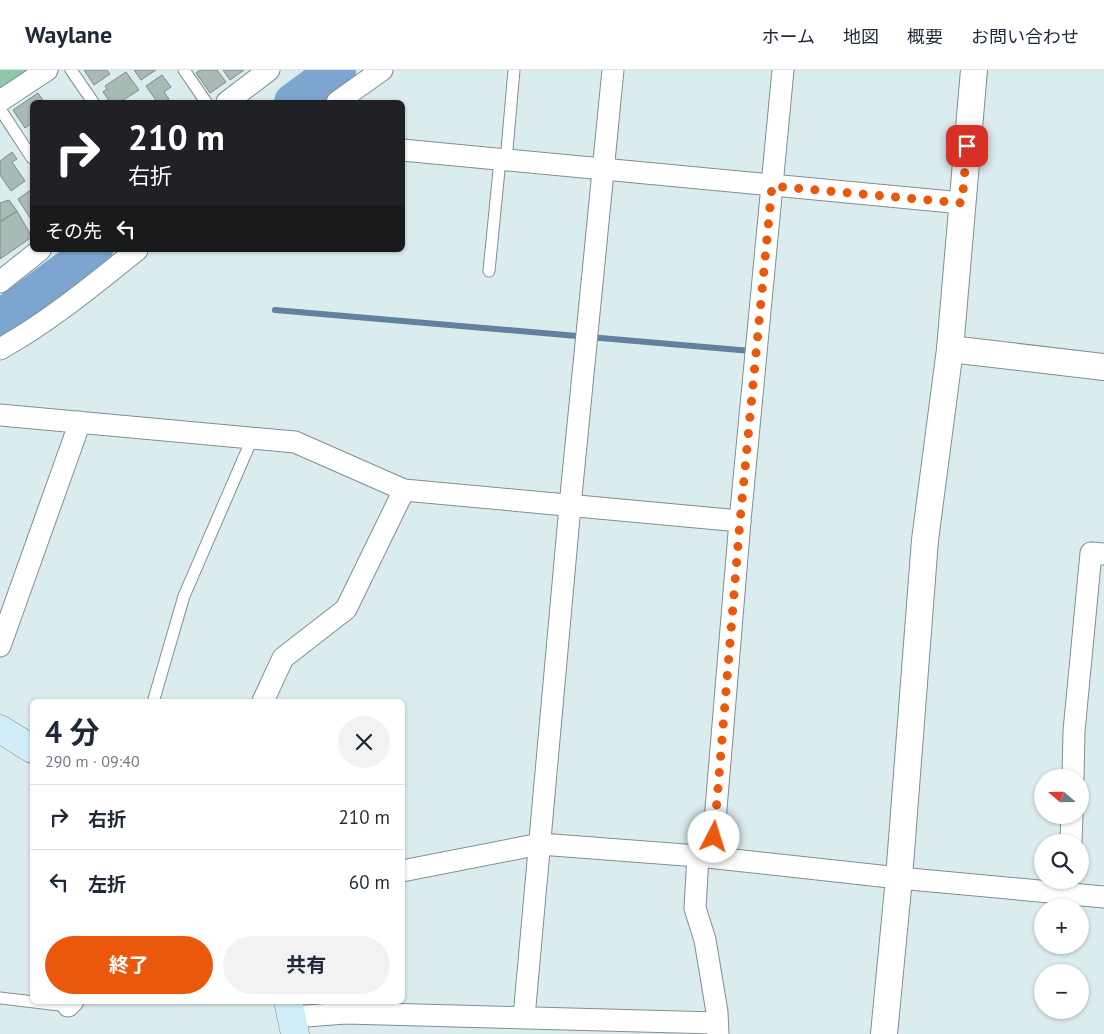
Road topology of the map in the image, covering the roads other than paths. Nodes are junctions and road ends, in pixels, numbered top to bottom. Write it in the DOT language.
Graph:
graph roads {
  1 [pos="47,70"];
  2 [pos="71,70"];
  3 [pos="184,70"];
  4 [pos="269,70"];
  5 [pos="382,70"];
  6 [pos="514,70"];
  7 [pos="613,70"];
  8 [pos="783,70"];
  9 [pos="974,70"];
  10 [pos="92,100"];
  11 [pos="205,100"];
  12 [pos="230,100"];
  13 [pos="340,100"];
  14 [pos="0,101"];
  15 [pos="0,109"];
  16 [pos="405,150"];
  17 [pos="30,155"];
  18 [pos="503,161"];
  19 [pos="604,170"];
  20 [pos="772,186"];
  21 [pos="962,203"];
  22 [pos="38,252"];
  23 [pos="134,252"];
  24 [pos="489,271"];
  25 [pos="0,282"];
  26 [pos="0,349"];
  27 [pos="950,349"];
  28 [pos="1104,367"];
  29 [pos="0,415"];
  30 [pos="80,422"];
  31 [pos="252,439"];
  32 [pos="404,490"];
  33 [pos="570,506"];
  34 [pos="740,521"];
  35 [pos="1104,554"];
  36 [pos="0,646"];
  37 [pos="154,699"];
  38 [pos="264,699"];
  39 [pos="0,729"];
  40 [pos="30,748"];
  41 [pos="1073,769"];
  42 [pos="540,844"];
  43 [pos="705,856"];
  44 [pos="405,870"];
  45 [pos="899,878"];
  46 [pos="1034,885"];
  47 [pos="1077,889"];
  48 [pos="1104,897"];
  49 [pos="0,998"];
  50 [pos="30,1001"];
  51 [pos="291,1018"];
  52 [pos="524,1018"];
  53 [pos="717,1029"];
  54 [pos="884,1034"];
  1 -- 14 [label="street"];
  2 -- 10 [label="lane"];
  3 -- 11 [label="lane"];
  4 -- 12 [label="street"];
  5 -- 13 [label="street"];
  6 -- 18 [label="lane"];
  7 -- 19 [label="street"];
  8 -- 20 [label="street"];
  9 -- 21 [label="street"];
  15 -- 17 [label="lane"];
  16 -- 18 [label="street"];
  18 -- 19 [label="street"];
  18 -- 24 [label="lane"];
  19 -- 20 [label="street"];
  19 -- 33 [label="street"];
  20 -- 21 [label="street"];
  20 -- 34 [label="street"];
  21 -- 27 [label="street"];
  22 -- 25 [label="street"];
  23 -- 26 [label="street"];
  27 -- 28 [label="street"];
  27 -- 45 [label="street"];
  29 -- 30 [label="street"];
  30 -- 31 [label="street"];
  30 -- 36 [label="street"];
  31 -- 32 [label="street"];
  31 -- 37 [label="lane"];
  32 -- 33 [label="street"];
  32 -- 38 [label="street"];
  33 -- 34 [label="street"];
  33 -- 42 [label="street"];
  34 -- 43 [label="street"];
  35 -- 41 [label="street"];
  39 -- 40 [label="main road"];
  42 -- 43 [label="street"];
  42 -- 44 [label="street"];
  42 -- 52 [label="street"];
  43 -- 45 [label="street"];
  43 -- 53 [label="street"];
  45 -- 46 [label="street"];
  45 -- 54 [label="street"];
  47 -- 48 [label="street"];
  49 -- 50 [label="lane"];
  51 -- 52 [label="street"];
  52 -- 53 [label="street"];
}
